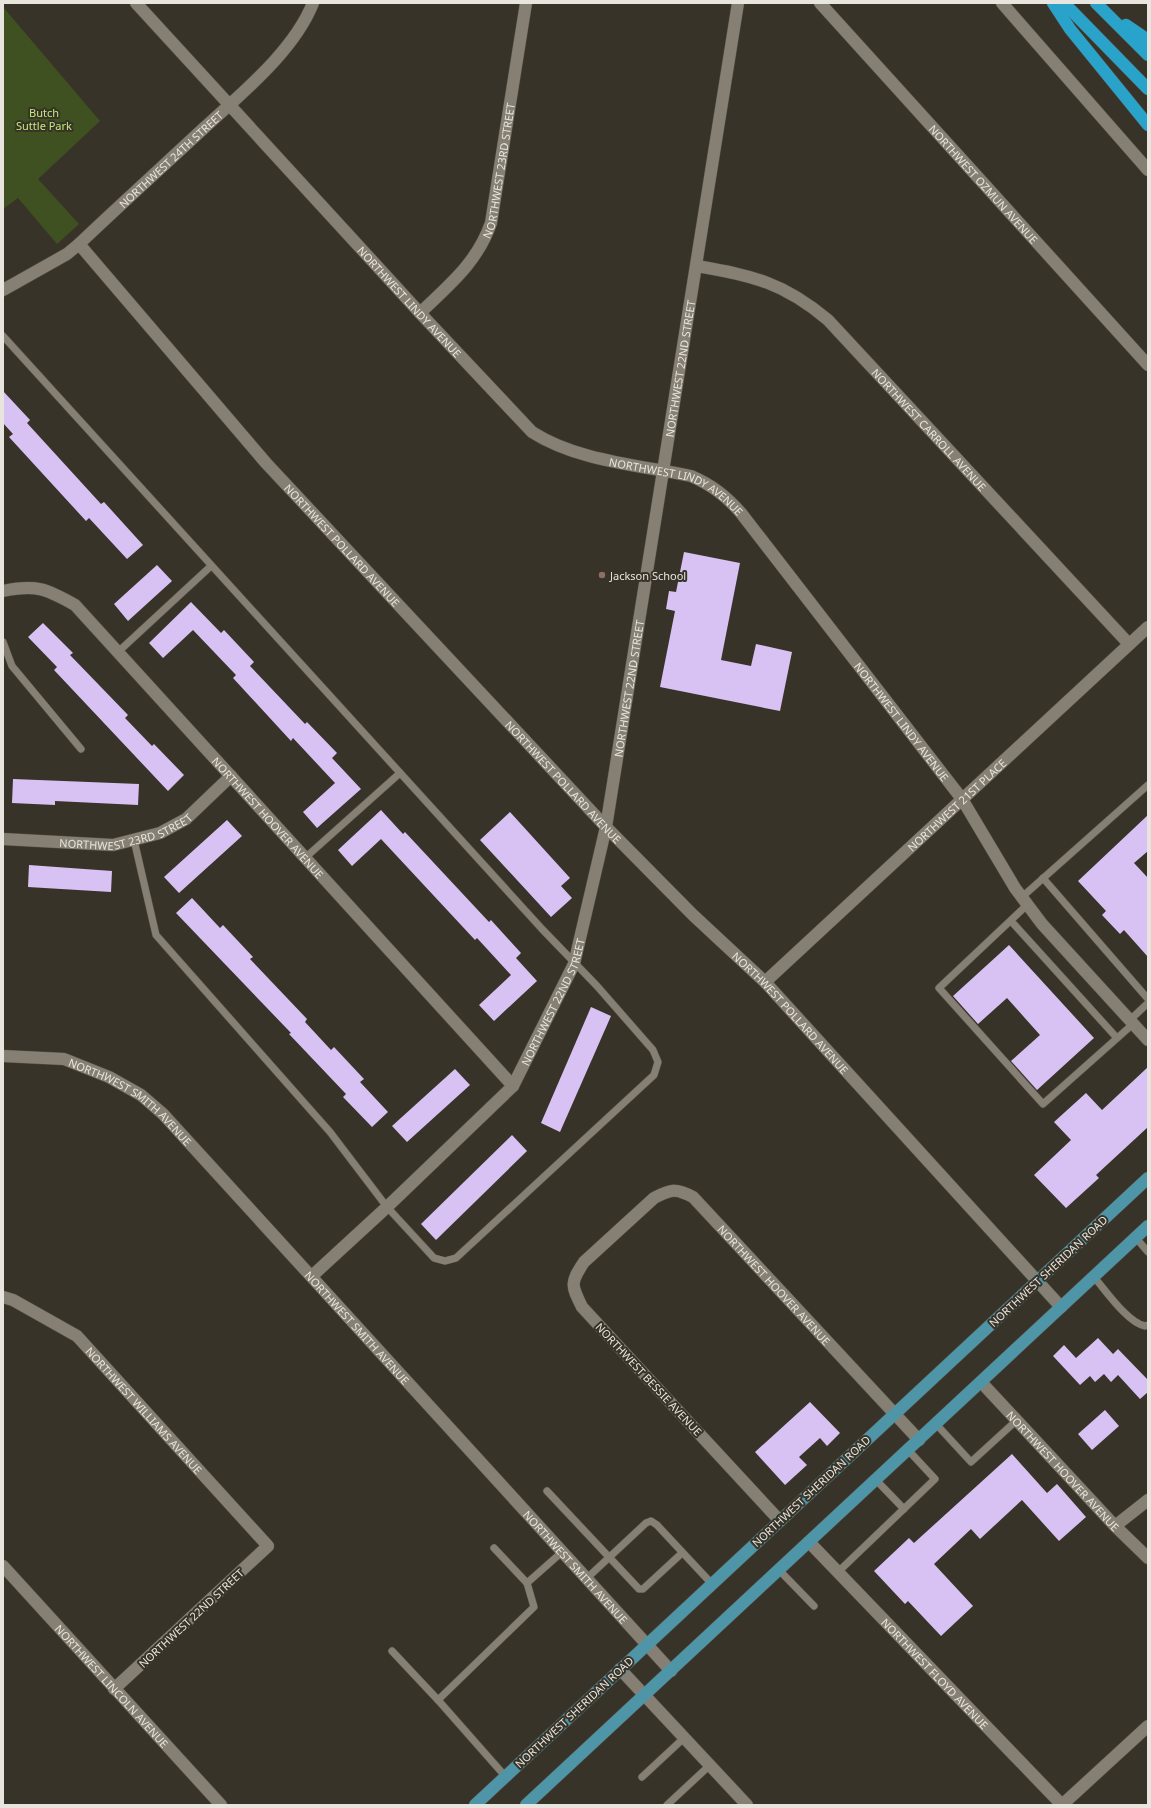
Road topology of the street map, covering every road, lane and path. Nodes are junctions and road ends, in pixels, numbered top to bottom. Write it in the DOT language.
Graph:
graph roads {
  1 [pos="136,3"];
  2 [pos="313,3"];
  3 [pos="526,3"];
  4 [pos="738,3"];
  5 [pos="820,3"];
  6 [pos="1002,3"];
  7 [pos="1053,3"];
  8 [pos="1064,3"];
  9 [pos="1098,5"];
  10 [pos="1148,40"];
  11 [pos="1148,55"];
  12 [pos="1148,89"];
  13 [pos="229,105"];
  14 [pos="1148,125"];
  15 [pos="1148,170"];
  16 [pos="79,244"];
  17 [pos="697,266"];
  18 [pos="3,290"];
  19 [pos="420,313"];
  20 [pos="3,336"];
  21 [pos="1148,365"];
  22 [pos="663,470"];
  23 [pos="211,566"];
  24 [pos="3,591"];
  25 [pos="1148,627"];
  26 [pos="3,642"];
  27 [pos="1129,644"];
  28 [pos="118,652"];
  29 [pos="81,749"];
  30 [pos="400,773"];
  31 [pos="231,776"];
  32 [pos="1148,785"];
  33 [pos="962,799"];
  34 [pos="606,827"];
  35 [pos="3,839"];
  36 [pos="134,840"];
  37 [pos="306,857"];
  38 [pos="1043,878"];
  39 [pos="1025,901"];
  40 [pos="1011,921"];
  41 [pos="574,964"];
  42 [pos="765,982"];
  43 [pos="1148,999"];
  44 [pos="1148,1003"];
  45 [pos="1131,1022"];
  46 [pos="1117,1038"];
  47 [pos="1148,1040"];
  48 [pos="3,1056"];
  49 [pos="513,1086"];
  50 [pos="1148,1178"];
  51 [pos="388,1207"];
  52 [pos="1148,1226"];
  53 [pos="618,1231"];
  54 [pos="1136,1238"];
  55 [pos="1148,1252"];
  56 [pos="312,1276"];
  57 [pos="1094,1277"];
  58 [pos="1037,1281"];
  59 [pos="3,1297"];
  60 [pos="1061,1307"];
  61 [pos="1148,1324"];
  62 [pos="981,1382"];
  63 [pos="894,1414"];
  64 [pos="1016,1420"];
  65 [pos="936,1424"];
  66 [pos="919,1440"];
  67 [pos="908,1450"];
  68 [pos="876,1480"];
  69 [pos="547,1491"];
  70 [pos="1148,1500"];
  71 [pos="904,1509"];
  72 [pos="780,1521"];
  73 [pos="1115,1526"];
  74 [pos="809,1542"];
  75 [pos="268,1546"];
  76 [pos="494,1548"];
  77 [pos="562,1552"];
  78 [pos="682,1553"];
  79 [pos="609,1558"];
  80 [pos="1148,1558"];
  81 [pos="3,1566"];
  82 [pos="779,1570"];
  83 [pos="838,1572"];
  84 [pos="586,1579"];
  85 [pos="527,1583"];
  86 [pos="712,1584"];
  87 [pos="814,1606"];
  88 [pos="646,1645"];
  89 [pos="392,1651"];
  90 [pos="620,1669"];
  91 [pos="671,1671"];
  92 [pos="114,1689"];
  93 [pos="645,1694"];
  94 [pos="438,1700"];
  95 [pos="1146,1731"];
  96 [pos="684,1737"];
  97 [pos="710,1765"];
  98 [pos="505,1776"];
  99 [pos="642,1777"];
  100 [pos="222,1805"];
  101 [pos="475,1805"];
  102 [pos="526,1805"];
  103 [pos="667,1805"];
  104 [pos="747,1805"];
  105 [pos="1062,1805"];
  1 -- 13 [label="street, NORTHWEST LINDY AVENUE"];
  2 -- 13 [label="street, NORTHWEST 24TH STREET"];
  3 -- 19 [label="street, NORTHWEST 23RD STREET"];
  4 -- 17 [label="street, NORTHWEST 22ND STREET"];
  5 -- 21 [label="street, NORTHWEST OZMUN AVENUE"];
  6 -- 15 [label="street"];
  7 -- 14 [label="highway"];
  8 -- 12 [label="highway"];
  9 -- 10 [label="highway"];
  9 -- 11 [label="highway"];
  13 -- 16 [label="street, NORTHWEST 24TH STREET"];
  13 -- 19 [label="street, NORTHWEST LINDY AVENUE"];
  16 -- 18 [label="street, NORTHWEST 24TH STREET"];
  16 -- 34 [label="street, NORTHWEST POLLARD AVENUE"];
  17 -- 22 [label="street, NORTHWEST 22ND STREET"];
  17 -- 27 [label="street, NORTHWEST CARROLL AVENUE"];
  19 -- 22 [label="street, NORTHWEST LINDY AVENUE"];
  20 -- 23 [label="lane"];
  22 -- 33 [label="street, NORTHWEST LINDY AVENUE"];
  22 -- 34 [label="street, NORTHWEST 22ND STREET"];
  23 -- 28 [label="lane"];
  23 -- 30 [label="lane"];
  24 -- 28 [label="street, NORTHWEST HOOVER AVENUE"];
  25 -- 27 [label="street, NORTHWEST 21ST PLACE"];
  26 -- 29 [label="lane"];
  27 -- 33 [label="street, NORTHWEST 21ST PLACE"];
  28 -- 31 [label="street, NORTHWEST HOOVER AVENUE"];
  30 -- 37 [label="lane"];
  30 -- 41 [label="lane"];
  31 -- 36 [label="street, NORTHWEST 23RD STREET"];
  31 -- 37 [label="street, NORTHWEST HOOVER AVENUE"];
  32 -- 38 [label="lane"];
  33 -- 39 [label="street, NORTHWEST LINDY AVENUE"];
  33 -- 42 [label="street, NORTHWEST 21ST PLACE"];
  34 -- 41 [label="street, NORTHWEST 22ND STREET"];
  34 -- 42 [label="street, NORTHWEST POLLARD AVENUE"];
  35 -- 36 [label="street, NORTHWEST 23RD STREET"];
  36 -- 51 [label="lane"];
  37 -- 49 [label="street, NORTHWEST HOOVER AVENUE"];
  38 -- 39 [label="lane"];
  38 -- 43 [label="lane"];
  39 -- 40 [label="lane"];
  39 -- 45 [label="street, NORTHWEST LINDY AVENUE"];
  40 -- 46 [label="lane"];
  40 -- 46 [label="lane"];
  41 -- 49 [label="street, NORTHWEST 22ND STREET"];
  41 -- 51 [label="lane"];
  42 -- 58 [label="street, NORTHWEST POLLARD AVENUE"];
  44 -- 45 [label="lane"];
  45 -- 46 [label="lane"];
  45 -- 47 [label="street, NORTHWEST LINDY AVENUE"];
  48 -- 56 [label="street, NORTHWEST SMITH AVENUE"];
  49 -- 51 [label="street, NORTHWEST 22ND STREET"];
  50 -- 58 [label="main road, NORTHWEST SHERIDAN ROAD"];
  51 -- 56 [label="street, NORTHWEST 22ND STREET"];
  52 -- 54 [label="main road"];
  53 -- 63 [label="street, NORTHWEST HOOVER AVENUE"];
  53 -- 72 [label="street, NORTHWEST BESSIE AVENUE"];
  54 -- 55 [label="lane"];
  54 -- 57 [label="main road"];
  56 -- 77 [label="street, NORTHWEST SMITH AVENUE"];
  57 -- 60 [label="main road"];
  57 -- 61 [label="lane"];
  58 -- 60 [label="street, NORTHWEST POLLARD AVENUE"];
  58 -- 63 [label="main road, NORTHWEST SHERIDAN ROAD"];
  59 -- 75 [label="street, NORTHWEST WILLIAMS AVENUE"];
  60 -- 62 [label="main road"];
  62 -- 64 [label="street, NORTHWEST HOOVER AVENUE"];
  62 -- 65 [label="main road"];
  63 -- 66 [label="street, NORTHWEST HOOVER AVENUE"];
  63 -- 72 [label="main road, NORTHWEST SHERIDAN ROAD"];
  64 -- 65 [label="lane"];
  64 -- 73 [label="street, NORTHWEST HOOVER AVENUE"];
  65 -- 66 [label="main road"];
  66 -- 67 [label="main road"];
  67 -- 68 [label="main road"];
  67 -- 71 [label="lane"];
  68 -- 71 [label="lane"];
  68 -- 74 [label="main road"];
  69 -- 79 [label="lane"];
  70 -- 73 [label="street"];
  71 -- 83 [label="lane"];
  72 -- 86 [label="main road, NORTHWEST SHERIDAN ROAD"];
  73 -- 80 [label="street, NORTHWEST HOOVER AVENUE"];
  74 -- 82 [label="main road"];
  74 -- 83 [label="street, NORTHWEST FLOYD AVENUE"];
  75 -- 92 [label="street, NORTHWEST 22ND STREET"];
  76 -- 85 [label="lane"];
  77 -- 84 [label="street, NORTHWEST SMITH AVENUE"];
  77 -- 85 [label="lane"];
  78 -- 79 [label="lane"];
  78 -- 79 [label="lane"];
  78 -- 86 [label="lane"];
  79 -- 84 [label="lane"];
  81 -- 92 [label="street, NORTHWEST LINCOLN AVENUE"];
  82 -- 87 [label="lane"];
  82 -- 91 [label="main road"];
  83 -- 105 [label="street, NORTHWEST FLOYD AVENUE"];
  84 -- 88 [label="street, NORTHWEST SMITH AVENUE"];
  85 -- 94 [label="lane"];
  86 -- 88 [label="main road, NORTHWEST SHERIDAN ROAD"];
  88 -- 90 [label="main road, NORTHWEST SHERIDAN ROAD"];
  88 -- 91 [label="street, NORTHWEST SMITH AVENUE"];
  89 -- 94 [label="lane"];
  90 -- 93 [label="street"];
  90 -- 98 [label="main road, NORTHWEST SHERIDAN ROAD"];
  91 -- 93 [label="main road"];
  92 -- 100 [label="street, NORTHWEST LINCOLN AVENUE"];
  93 -- 96 [label="street"];
  93 -- 102 [label="main road"];
  94 -- 98 [label="lane"];
  95 -- 105 [label="street"];
  96 -- 97 [label="street"];
  96 -- 99 [label="lane"];
  97 -- 103 [label="lane"];
  97 -- 104 [label="street"];
  98 -- 101 [label="main road, NORTHWEST SHERIDAN ROAD"];
}
